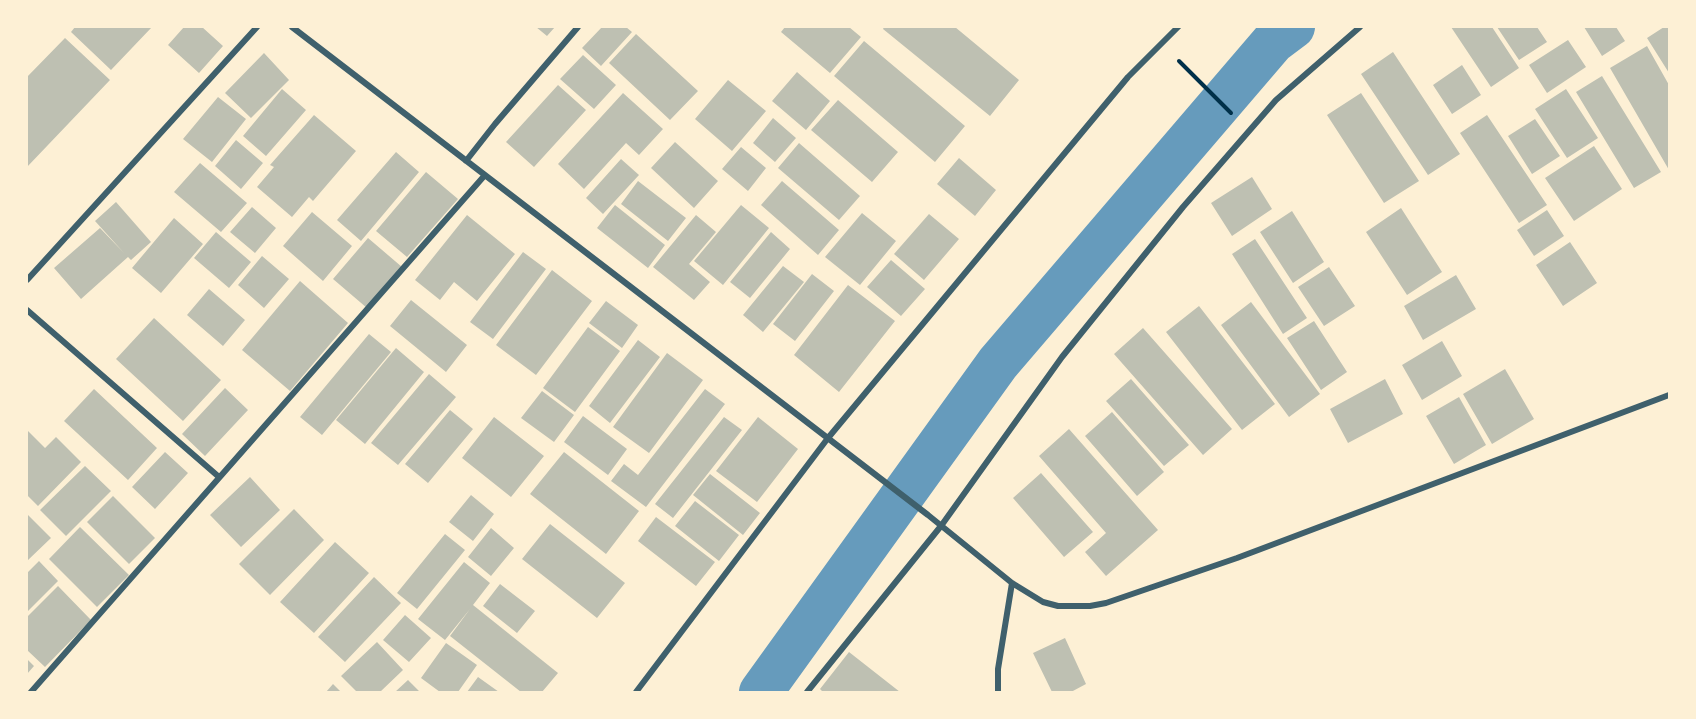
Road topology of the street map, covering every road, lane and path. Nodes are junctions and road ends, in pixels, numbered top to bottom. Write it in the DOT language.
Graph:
graph roads {
  1 [pos="257,27"];
  2 [pos="292,27"];
  3 [pos="578,27"];
  4 [pos="1178,27"];
  5 [pos="1360,27"];
  6 [pos="1179,61"];
  7 [pos="1231,113"];
  8 [pos="466,161"];
  9 [pos="485,175"];
  10 [pos="27,280"];
  11 [pos="27,310"];
  12 [pos="1669,395"];
  13 [pos="828,438"];
  14 [pos="219,477"];
  15 [pos="941,526"];
  16 [pos="1012,583"];
  17 [pos="31,692"];
  18 [pos="636,692"];
  19 [pos="807,692"];
  20 [pos="998,692"];
  1 -- 10 [label="street"];
  2 -- 8 [label="street"];
  3 -- 8 [label="street"];
  4 -- 13 [label="street"];
  5 -- 15 [label="street"];
  6 -- 7 [label="path"];
  8 -- 9 [label="street"];
  9 -- 13 [label="street"];
  9 -- 14 [label="street"];
  11 -- 14 [label="street"];
  12 -- 16 [label="street"];
  13 -- 15 [label="street"];
  13 -- 18 [label="street"];
  14 -- 17 [label="street"];
  15 -- 16 [label="street"];
  15 -- 19 [label="street"];
  16 -- 20 [label="street"];
}
